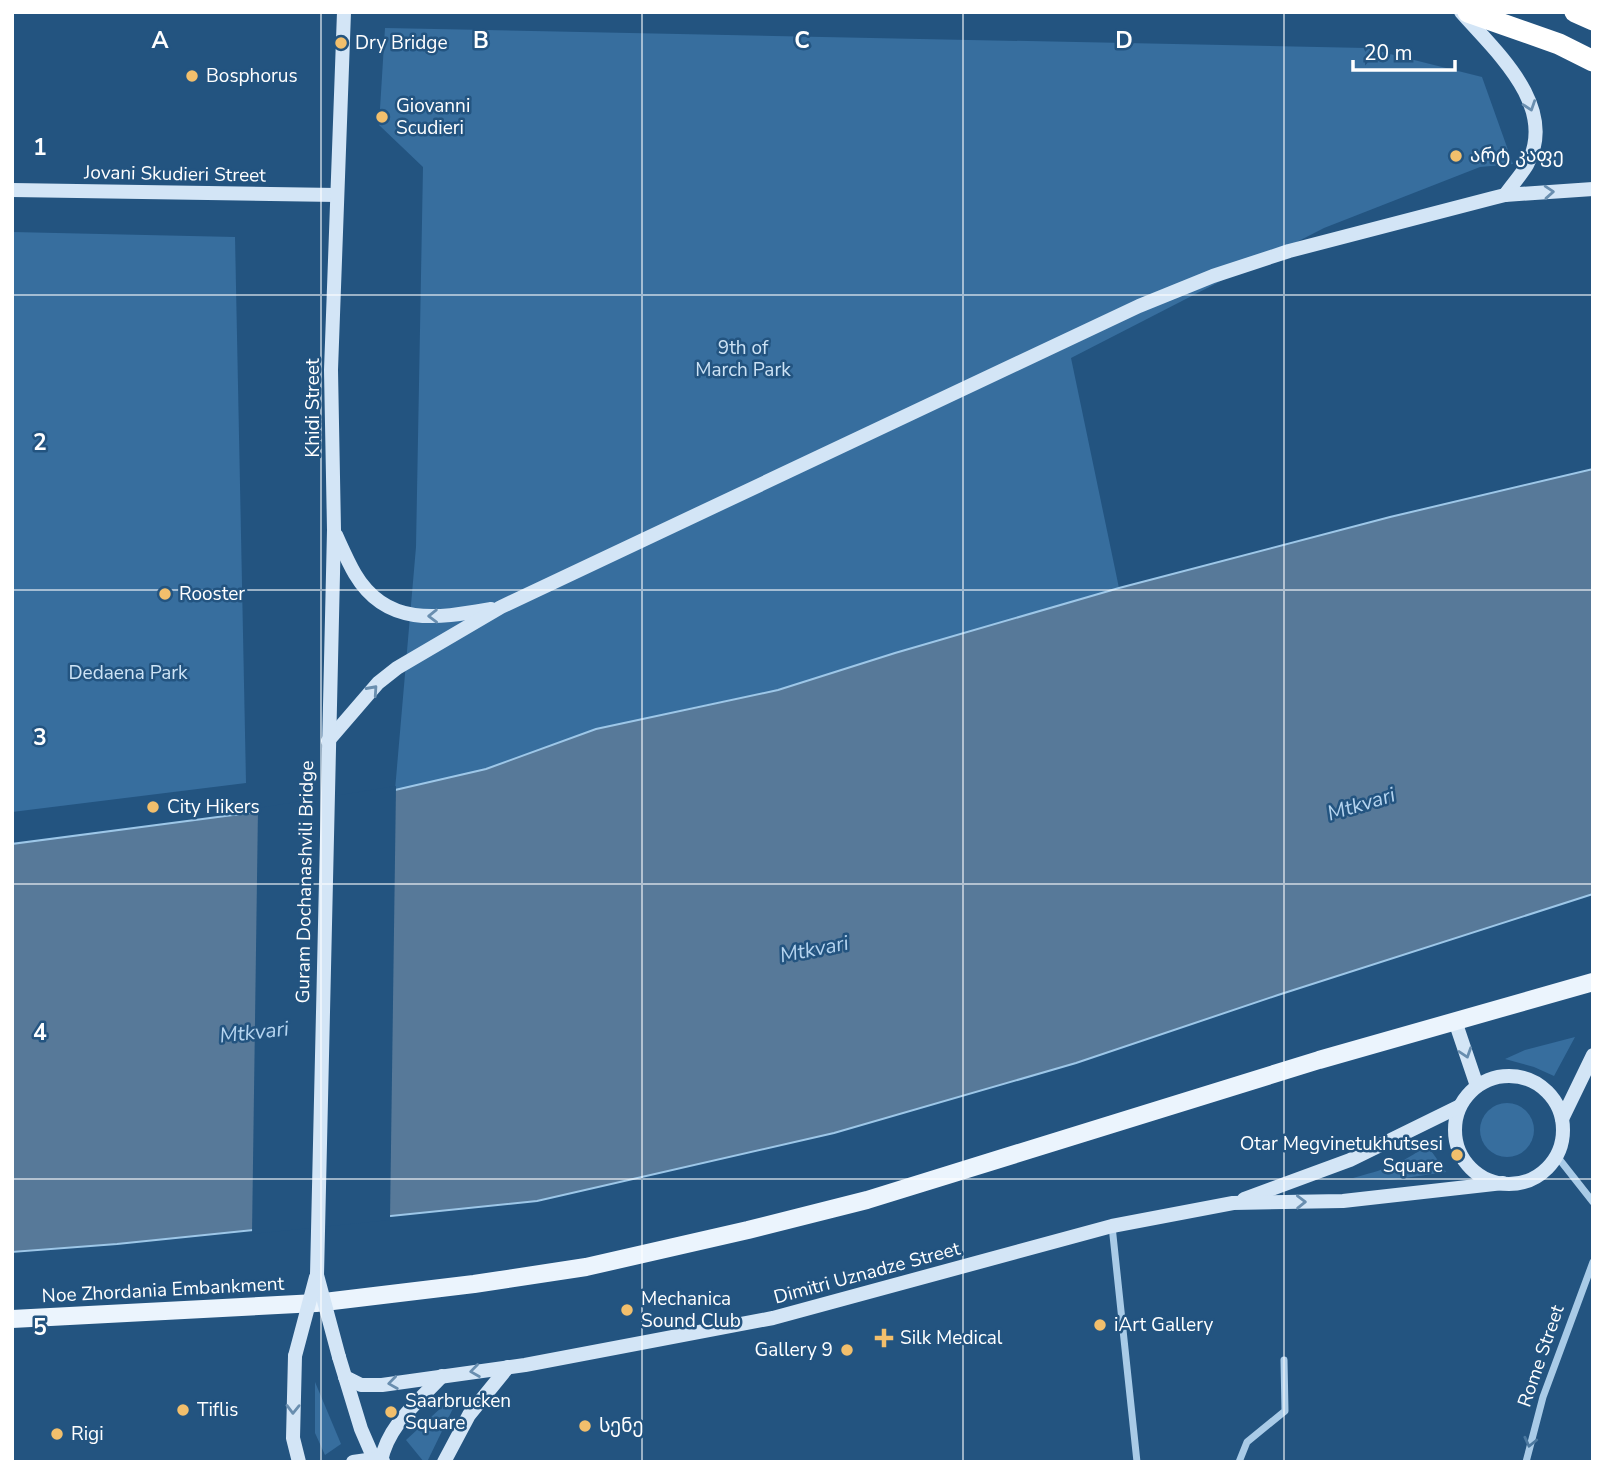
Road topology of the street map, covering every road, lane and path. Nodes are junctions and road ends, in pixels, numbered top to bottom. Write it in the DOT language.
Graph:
graph roads {
  1 [pos="344,12"];
  2 [pos="1461,12"];
  3 [pos="1468,12"];
  4 [pos="1575,12"];
  5 [pos="1593,20"];
  6 [pos="1593,61"];
  7 [pos="1593,189"];
  8 [pos="12,190"];
  9 [pos="337,195"];
  10 [pos="1505,195"];
  11 [pos="334,530"];
  12 [pos="500,607"];
  13 [pos="328,741"];
  14 [pos="1593,982"];
  15 [pos="1455,1021"];
  16 [pos="1593,1055"];
  17 [pos="1477,1086"];
  18 [pos="1460,1107"];
  19 [pos="1562,1119"];
  20 [pos="1556,1155"];
  21 [pos="1503,1184"];
  22 [pos="1593,1202"];
  23 [pos="1233,1203"];
  24 [pos="1112,1226"];
  25 [pos="1593,1262"];
  26 [pos="317,1275"];
  27 [pos="12,1320"];
  28 [pos="1284,1360"];
  29 [pos="508,1367"];
  30 [pos="442,1376"];
  31 [pos="345,1377"];
  32 [pos="380,1461"];
  33 [pos="299,1462"];
  34 [pos="353,1462"];
  35 [pos="444,1462"];
  36 [pos="1138,1462"];
  37 [pos="1239,1462"];
  38 [pos="1526,1462"];
  1 -- 9 [label="street, Khidi Street"];
  2 -- 10 [label="street, one-way"];
  3 -- 6 [label="highway"];
  4 -- 5 [label="highway"];
  10 -- 7 [label="street, one-way"];
  8 -- 9 [label="street, Jovani Skudieri Street"];
  9 -- 11 [label="street, Khidi Street"];
  10 -- 12 [label="street"];
  12 -- 11 [label="street, one-way"];
  11 -- 13 [label="street, Khidi Street"];
  13 -- 12 [label="street, one-way"];
  13 -- 26 [label="street, Guram Dochanashvili Bridge"];
  14 -- 15 [label="main road, Noe Zhordania Embankment"];
  15 -- 17 [label="street, one-way"];
  15 -- 27 [label="main road, Noe Zhordania Embankment"];
  16 -- 19 [label="street"];
  17 -- 18 [label="street"];
  17 -- 19 [label="street"];
  18 -- 21 [label="street"];
  18 -- 23 [label="street, Dimitri Uznadze Street"];
  19 -- 20 [label="street"];
  20 -- 21 [label="street"];
  20 -- 22 [label="street"];
  23 -- 21 [label="street, Dimitri Uznadze Street, one-way"];
  23 -- 24 [label="street, Dimitri Uznadze Street"];
  24 -- 29 [label="street, Dimitri Uznadze Street"];
  24 -- 36 [label="street"];
  25 -- 38 [label="street, Rome Street, one-way"];
  26 -- 31 [label="street, bridge"];
  26 -- 33 [label="street, one-way, bridge"];
  28 -- 37 [label="street"];
  29 -- 30 [label="street, Dimitri Uznadze Street, one-way"];
  29 -- 35 [label="street"];
  30 -- 31 [label="street, Dimitri Uznadze Street, one-way"];
  30 -- 32 [label="street"];
  31 -- 32 [label="street"];
  32 -- 34 [label="street"];
}
